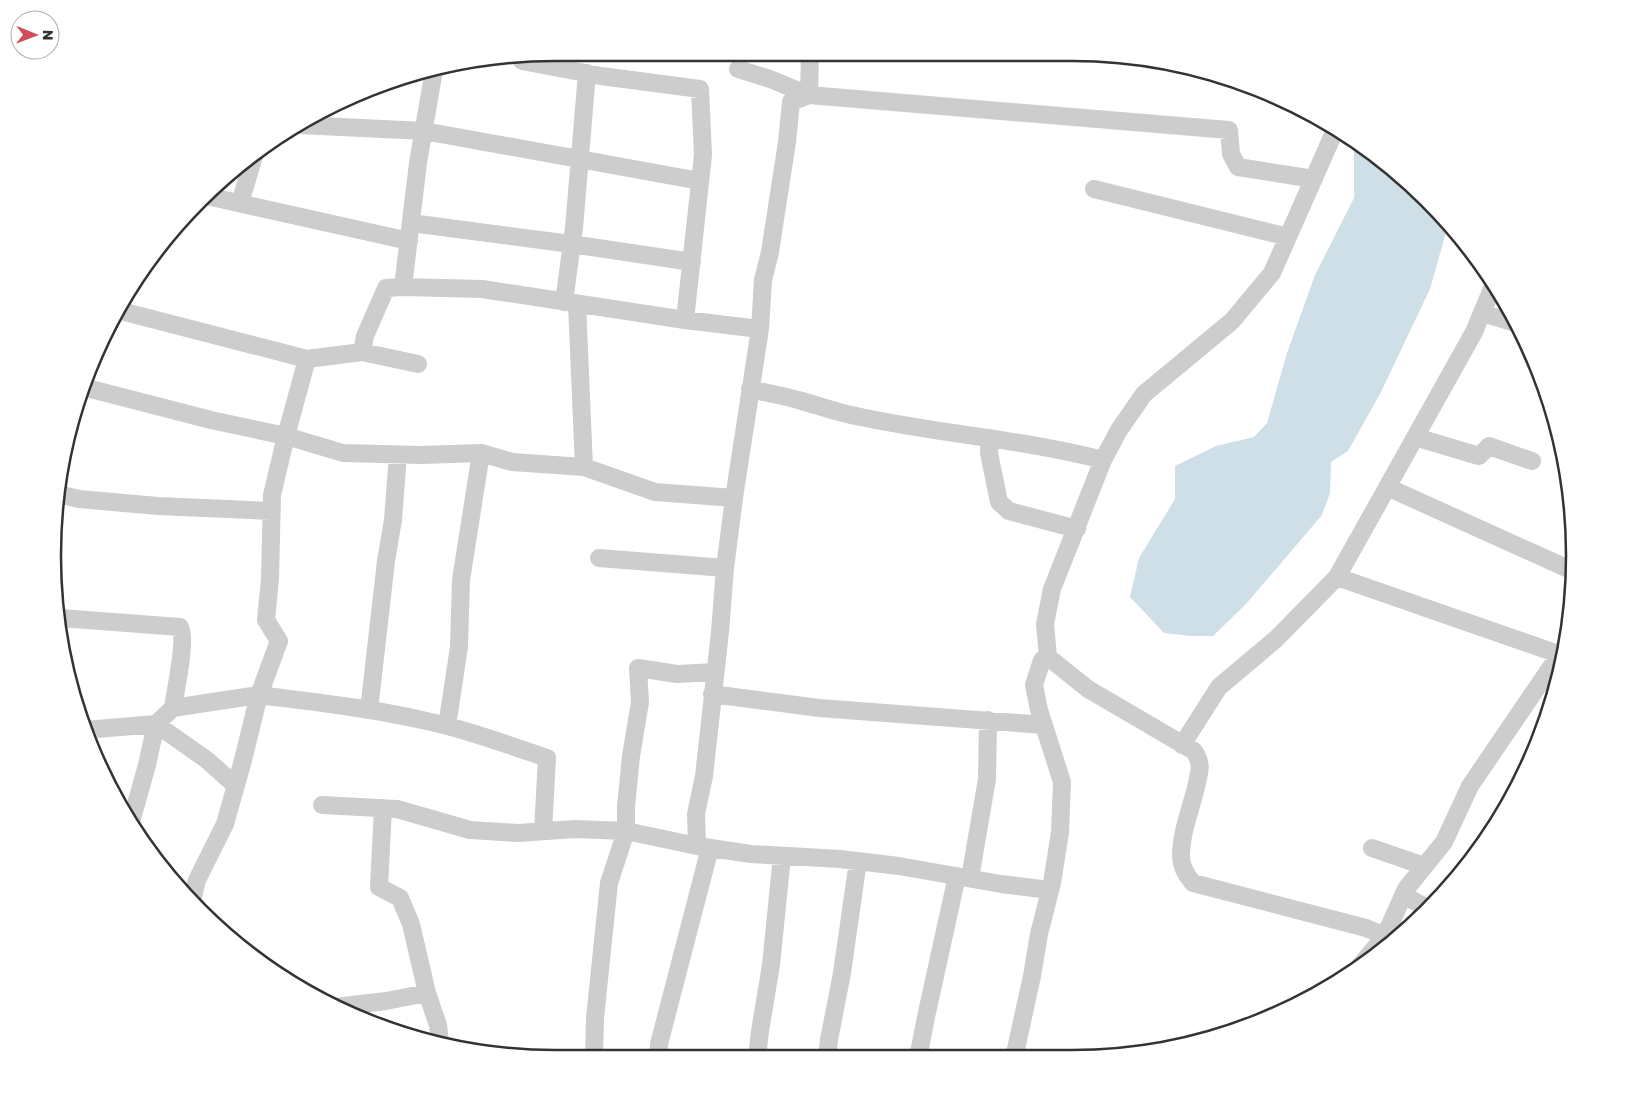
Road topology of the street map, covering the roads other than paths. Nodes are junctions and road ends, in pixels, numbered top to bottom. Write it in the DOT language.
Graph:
graph roads {
  1 [pos="810,61"];
  2 [pos="527,62"];
  3 [pos="738,69"];
  4 [pos="587,73"];
  5 [pos="433,77"];
  6 [pos="809,95"];
  7 [pos="311,126"];
  8 [pos="424,131"];
  9 [pos="1333,136"];
  10 [pos="578,160"];
  11 [pos="252,166"];
  12 [pos="1314,179"];
  13 [pos="700,181"];
  14 [pos="1094,189"];
  15 [pos="215,198"];
  16 [pos="240,202"];
  17 [pos="411,223"];
  18 [pos="1288,237"];
  19 [pos="409,241"];
  20 [pos="572,244"];
  21 [pos="692,262"];
  22 [pos="403,287"];
  23 [pos="1490,293"];
  24 [pos="570,303"];
  25 [pos="124,313"];
  26 [pos="1482,313"];
  27 [pos="685,320"];
  28 [pos="1506,320"];
  29 [pos="760,329"];
  30 [pos="362,352"];
  31 [pos="307,359"];
  32 [pos="418,364"];
  33 [pos="90,389"];
  34 [pos="750,389"];
  35 [pos="286,436"];
  36 [pos="1415,437"];
  37 [pos="990,438"];
  38 [pos="481,453"];
  39 [pos="398,455"];
  40 [pos="1103,460"];
  41 [pos="1532,461"];
  42 [pos="584,467"];
  43 [pos="1387,487"];
  44 [pos="65,496"];
  45 [pos="734,498"];
  46 [pos="271,511"];
  47 [pos="1077,529"];
  48 [pos="599,558"];
  49 [pos="725,568"];
  50 [pos="1566,568"];
  51 [pos="1336,577"];
  52 [pos="65,618"];
  53 [pos="1556,650"];
  54 [pos="1048,657"];
  55 [pos="1553,667"];
  56 [pos="715,672"];
  57 [pos="259,694"];
  58 [pos="712,694"];
  59 [pos="173,708"];
  60 [pos="369,710"];
  61 [pos="988,720"];
  62 [pos="156,724"];
  63 [pos="1044,725"];
  64 [pos="447,726"];
  65 [pos="93,729"];
  66 [pos="1182,745"];
  67 [pos="236,786"];
  68 [pos="322,804"];
  69 [pos="383,808"];
  70 [pos="134,814"];
  71 [pos="543,831"];
  72 [pos="626,832"];
  73 [pos="704,847"];
  74 [pos="1372,848"];
  75 [pos="782,856"];
  76 [pos="858,861"];
  77 [pos="1424,866"];
  78 [pos="964,877"];
  79 [pos="1050,890"];
  80 [pos="194,892"];
  81 [pos="1403,895"];
  82 [pos="1421,905"];
  83 [pos="1385,936"];
  84 [pos="1382,939"];
  85 [pos="427,993"];
  86 [pos="351,1005"];
  87 [pos="439,1036"];
  88 [pos="594,1050"];
  89 [pos="659,1050"];
  90 [pos="758,1050"];
  91 [pos="827,1050"];
  92 [pos="920,1050"];
  93 [pos="1016,1050"];
  1 -- 6 [label="street"];
  2 -- 4 [label="street"];
  3 -- 6 [label="street"];
  4 -- 10 [label="street"];
  4 -- 13 [label="street"];
  5 -- 8 [label="street"];
  6 -- 12 [label="street"];
  6 -- 29 [label="street"];
  7 -- 8 [label="street"];
  8 -- 10 [label="street"];
  8 -- 17 [label="street"];
  9 -- 12 [label="street"];
  10 -- 13 [label="street"];
  10 -- 20 [label="street"];
  11 -- 16 [label="street"];
  12 -- 18 [label="street"];
  13 -- 21 [label="street"];
  14 -- 18 [label="street"];
  15 -- 16 [label="street"];
  16 -- 19 [label="street"];
  17 -- 19 [label="street"];
  17 -- 20 [label="street"];
  18 -- 40 [label="street"];
  19 -- 22 [label="street"];
  20 -- 21 [label="street"];
  20 -- 24 [label="street"];
  21 -- 27 [label="street"];
  22 -- 24 [label="street"];
  22 -- 30 [label="street"];
  23 -- 26 [label="street"];
  24 -- 27 [label="street"];
  24 -- 42 [label="street"];
  25 -- 31 [label="street"];
  26 -- 28 [label="street"];
  26 -- 36 [label="street"];
  27 -- 29 [label="street"];
  29 -- 34 [label="street"];
  30 -- 31 [label="street"];
  30 -- 32 [label="street"];
  31 -- 35 [label="street"];
  33 -- 35 [label="street"];
  34 -- 37 [label="street"];
  34 -- 45 [label="street"];
  35 -- 39 [label="street"];
  35 -- 46 [label="street"];
  36 -- 41 [label="street"];
  36 -- 43 [label="street"];
  37 -- 40 [label="street"];
  37 -- 47 [label="street"];
  38 -- 39 [label="street"];
  38 -- 42 [label="street"];
  38 -- 64 [label="street"];
  39 -- 60 [label="street"];
  40 -- 47 [label="street"];
  42 -- 45 [label="street"];
  43 -- 50 [label="street"];
  43 -- 51 [label="street"];
  44 -- 46 [label="street"];
  45 -- 49 [label="street"];
  46 -- 57 [label="street"];
  47 -- 54 [label="street"];
  48 -- 49 [label="street"];
  49 -- 56 [label="street"];
  51 -- 53 [label="street"];
  51 -- 66 [label="street"];
  52 -- 59 [label="street"];
  54 -- 63 [label="street"];
  54 -- 66 [label="street"];
  55 -- 77 [label="street"];
  56 -- 58 [label="street"];
  56 -- 72 [label="street"];
  57 -- 59 [label="street"];
  57 -- 60 [label="street"];
  57 -- 67 [label="street"];
  58 -- 61 [label="street"];
  58 -- 73 [label="street"];
  59 -- 62 [label="street"];
  60 -- 64 [label="street"];
  61 -- 63 [label="street"];
  61 -- 78 [label="street"];
  62 -- 65 [label="street"];
  62 -- 67 [label="street"];
  62 -- 70 [label="street"];
  63 -- 79 [label="street"];
  64 -- 71 [label="street"];
  66 -- 83 [label="street"];
  67 -- 80 [label="street"];
  68 -- 69 [label="street"];
  69 -- 71 [label="street"];
  69 -- 85 [label="street"];
  71 -- 72 [label="street"];
  72 -- 73 [label="street"];
  72 -- 88 [label="street"];
  73 -- 75 [label="street"];
  73 -- 89 [label="street"];
  74 -- 77 [label="street"];
  75 -- 76 [label="street"];
  75 -- 90 [label="street"];
  76 -- 78 [label="street"];
  76 -- 91 [label="street"];
  77 -- 81 [label="street"];
  78 -- 79 [label="street"];
  78 -- 92 [label="street"];
  79 -- 93 [label="street"];
  81 -- 82 [label="street"];
  81 -- 83 [label="street"];
  83 -- 84 [label="street"];
  85 -- 86 [label="street"];
  85 -- 87 [label="street"];
}
